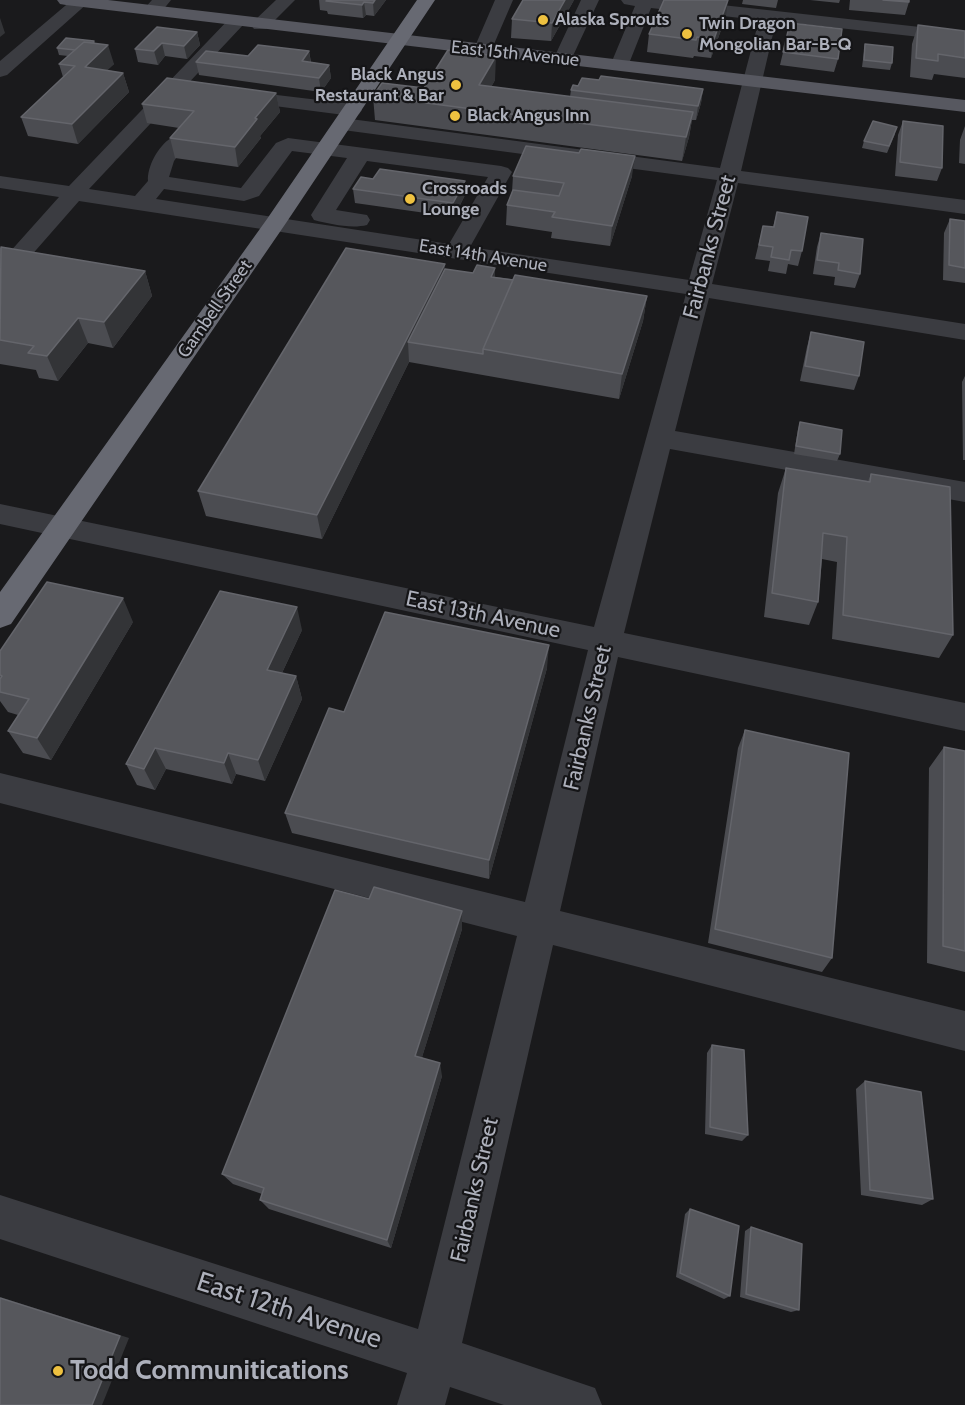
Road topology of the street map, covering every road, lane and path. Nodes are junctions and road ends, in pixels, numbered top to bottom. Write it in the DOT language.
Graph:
graph roads {
  1 [pos="285,0"];
  2 [pos="426,0"];
  3 [pos="504,0"];
  4 [pos="590,0"];
  5 [pos="73,1"];
  6 [pos="638,1"];
  7 [pos="157,5"];
  8 [pos="237,21"];
  9 [pos="767,21"];
  10 [pos="260,25"];
  11 [pos="965,37"];
  12 [pos="399,41"];
  13 [pos="482,51"];
  14 [pos="561,60"];
  15 [pos="619,66"];
  16 [pos="0,71"];
  17 [pos="754,80"];
  18 [pos="214,93"];
  19 [pos="965,106"];
  20 [pos="347,117"];
  21 [pos="178,142"];
  22 [pos="326,148"];
  23 [pos="523,148"];
  24 [pos="361,153"];
  25 [pos="268,167"];
  26 [pos="310,172"];
  27 [pos="501,172"];
  28 [pos="729,175"];
  29 [pos="0,182"];
  30 [pos="159,182"];
  31 [pos="75,193"];
  32 [pos="141,203"];
  33 [pos="965,207"];
  34 [pos="274,223"];
  35 [pos="460,243"];
  36 [pos="0,277"];
  37 [pos="700,289"];
  38 [pos="965,332"];
  39 [pos="660,438"];
  40 [pos="965,492"];
  41 [pos="0,514"];
  42 [pos="63,526"];
  43 [pos="0,616"];
  44 [pos="606,641"];
  45 [pos="965,717"];
  46 [pos="0,788"];
  47 [pos="538,924"];
  48 [pos="965,1031"];
  49 [pos="0,1217"];
  50 [pos="435,1358"];
  51 [pos="421,1405"];
  52 [pos="578,1405"];
  1 -- 10 [label="street"];
  2 -- 12 [label="highway, Gambell Street"];
  3 -- 13 [label="street"];
  4 -- 14 [label="street"];
  5 -- 7 [label="main road, East 15th Avenue"];
  5 -- 16 [label="street"];
  6 -- 11 [label="street"];
  6 -- 15 [label="street"];
  7 -- 8 [label="main road, East 15th Avenue"];
  8 -- 10 [label="main road, East 15th Avenue"];
  8 -- 31 [label="street"];
  9 -- 17 [label="street, Fairbanks Street"];
  10 -- 12 [label="main road, East 15th Avenue"];
  12 -- 13 [label="main road, East 15th Avenue"];
  12 -- 20 [label="highway, Gambell Street"];
  13 -- 14 [label="main road, East 15th Avenue"];
  14 -- 15 [label="main road, East 15th Avenue"];
  15 -- 17 [label="main road, East 15th Avenue"];
  17 -- 19 [label="main road, East 15th Avenue"];
  17 -- 28 [label="street, Fairbanks Street"];
  18 -- 20 [label="street"];
  20 -- 22 [label="highway, Gambell Street"];
  20 -- 23 [label="street"];
  21 -- 30 [label="street"];
  22 -- 24 [label="street"];
  22 -- 25 [label="street"];
  22 -- 26 [label="highway, Gambell Street"];
  23 -- 27 [label="street"];
  23 -- 28 [label="street"];
  24 -- 27 [label="street"];
  24 -- 35 [label="street"];
  25 -- 26 [label="street"];
  25 -- 30 [label="street"];
  26 -- 34 [label="highway, Gambell Street"];
  27 -- 35 [label="street"];
  28 -- 33 [label="street"];
  28 -- 37 [label="street, Fairbanks Street"];
  29 -- 31 [label="street, East 14th Avenue"];
  30 -- 32 [label="street"];
  31 -- 32 [label="street, East 14th Avenue"];
  31 -- 36 [label="street"];
  32 -- 34 [label="street, East 14th Avenue"];
  34 -- 35 [label="street, East 14th Avenue"];
  34 -- 42 [label="highway, Gambell Street"];
  35 -- 37 [label="street, East 14th Avenue"];
  37 -- 38 [label="street, East 14th Avenue"];
  37 -- 39 [label="street, Fairbanks Street"];
  39 -- 40 [label="street"];
  39 -- 44 [label="street, Fairbanks Street"];
  41 -- 42 [label="street, East 13th Avenue"];
  42 -- 43 [label="highway, Gambell Street"];
  42 -- 44 [label="street, East 13th Avenue"];
  44 -- 45 [label="street, East 13th Avenue"];
  44 -- 47 [label="street, Fairbanks Street"];
  46 -- 47 [label="street"];
  47 -- 48 [label="street"];
  47 -- 50 [label="street, Fairbanks Street"];
  49 -- 50 [label="street, East 12th Avenue"];
  50 -- 51 [label="street, Fairbanks Street"];
  50 -- 52 [label="street, East 12th Avenue"];
}
